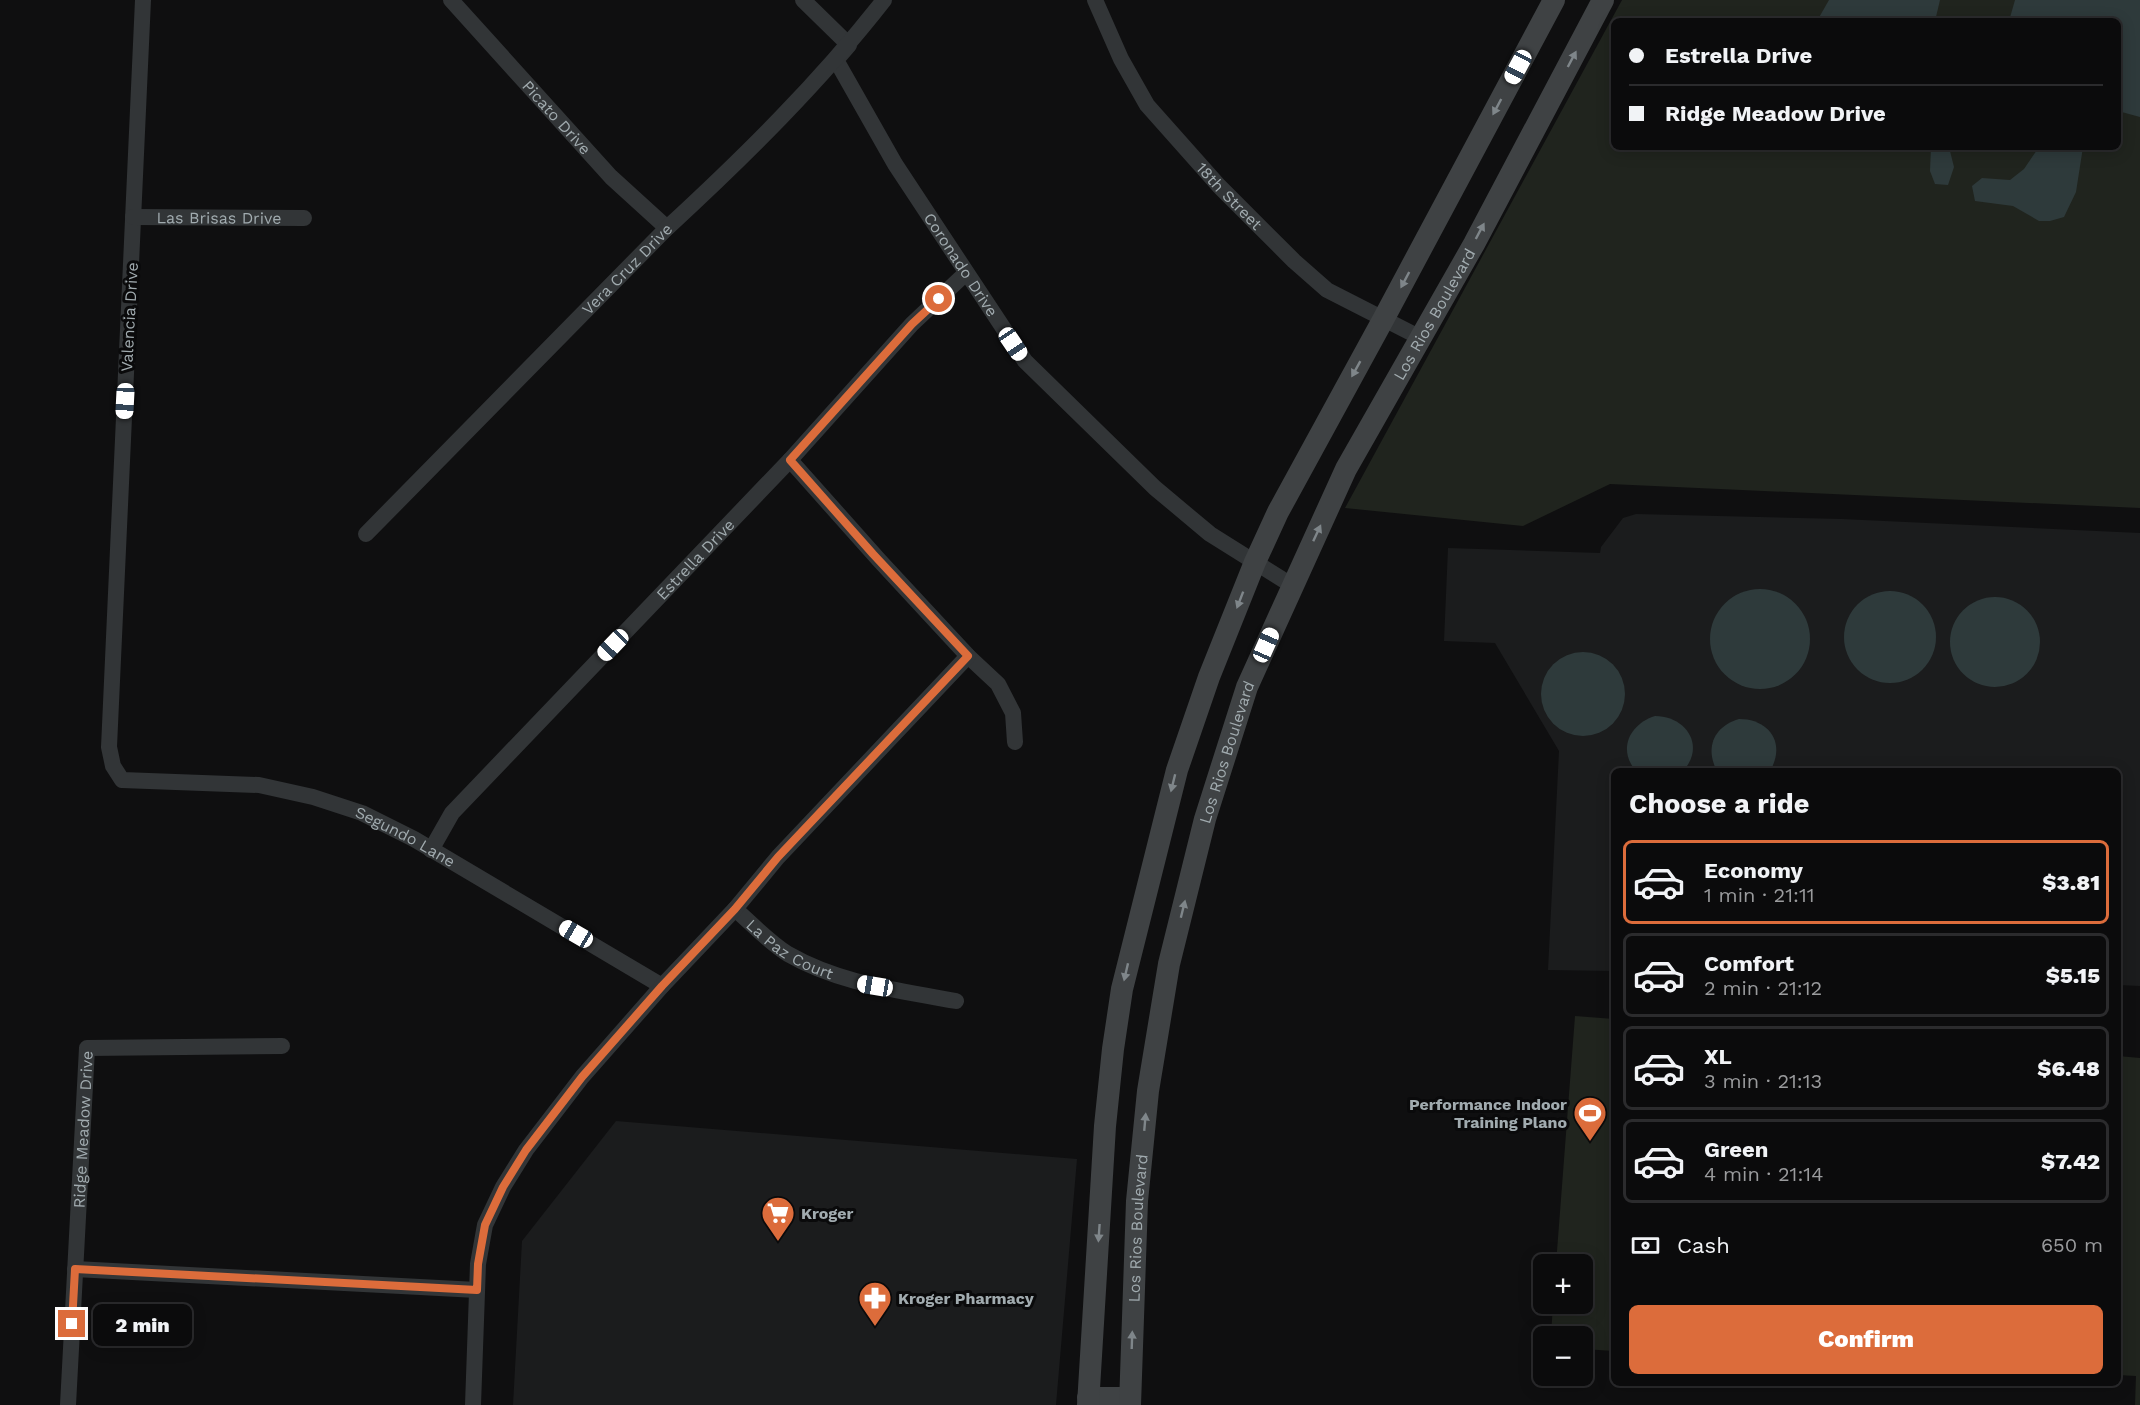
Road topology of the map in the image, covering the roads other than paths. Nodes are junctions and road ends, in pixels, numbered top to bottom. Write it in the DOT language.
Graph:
graph roads {
  1 [pos="143,0"];
  2 [pos="450,0"];
  3 [pos="803,0"];
  4 [pos="884,0"];
  5 [pos="1095,0"];
  6 [pos="1554,0"];
  7 [pos="1603,0"];
  8 [pos="849,45"];
  9 [pos="133,217"];
  10 [pos="304,218"];
  11 [pos="667,228"];
  12 [pos="966,273"];
  13 [pos="1384,318"];
  14 [pos="1421,338"];
  15 [pos="790,460"];
  16 [pos="366,534"];
  17 [pos="1255,562"];
  18 [pos="1293,586"];
  19 [pos="968,656"];
  20 [pos="1015,742"];
  21 [pos="119,776"];
  22 [pos="431,850"];
  23 [pos="735,909"];
  24 [pos="662,986"];
  25 [pos="956,1001"];
  26 [pos="282,1046"];
  27 [pos="1101,1192"];
  28 [pos="1137,1201"];
  29 [pos="75,1269"];
  30 [pos="477,1290"];
  31 [pos="1088,1401"];
  32 [pos="1130,1402"];
  33 [pos="68,1405"];
  34 [pos="473,1405"];
  1 -- 9 [label="street, Valencia Drive"];
  2 -- 11 [label="street, Picato Drive"];
  3 -- 8 [label="street"];
  4 -- 8 [label="street, Vera Cruz Drive"];
  5 -- 13 [label="street, 18th Street"];
  6 -- 13 [label="main road, one-way"];
  14 -- 7 [label="main road, Los Rios Boulevard, one-way"];
  8 -- 11 [label="street, Vera Cruz Drive"];
  8 -- 12 [label="street, Coronado Drive"];
  9 -- 10 [label="street, Las Brisas Drive"];
  9 -- 21 [label="street, Valencia Drive"];
  11 -- 16 [label="street, Vera Cruz Drive"];
  12 -- 15 [label="street, Estrella Drive"];
  12 -- 17 [label="street, Coronado Drive"];
  13 -- 14 [label="street, 18th Street"];
  13 -- 17 [label="main road, one-way"];
  18 -- 14 [label="main road, Los Rios Boulevard, one-way"];
  15 -- 19 [label="street"];
  15 -- 22 [label="street, Estrella Drive"];
  17 -- 18 [label="street, Coronado Drive"];
  17 -- 27 [label="main road, one-way"];
  28 -- 18 [label="main road, Los Rios Boulevard, one-way"];
  19 -- 20 [label="street"];
  19 -- 23 [label="street"];
  21 -- 22 [label="street, Segundo Lane"];
  22 -- 24 [label="street, Segundo Lane"];
  23 -- 24 [label="street"];
  23 -- 25 [label="street, La Paz Court"];
  24 -- 30 [label="street"];
  26 -- 29 [label="street, Ridge Meadow Drive"];
  27 -- 28 [label="main road"];
  27 -- 31 [label="main road, one-way"];
  32 -- 28 [label="main road, Los Rios Boulevard, one-way"];
  29 -- 30 [label="street"];
  29 -- 33 [label="street, Ridge Meadow Drive"];
  30 -- 34 [label="street"];
  31 -- 32 [label="main road"];
}
